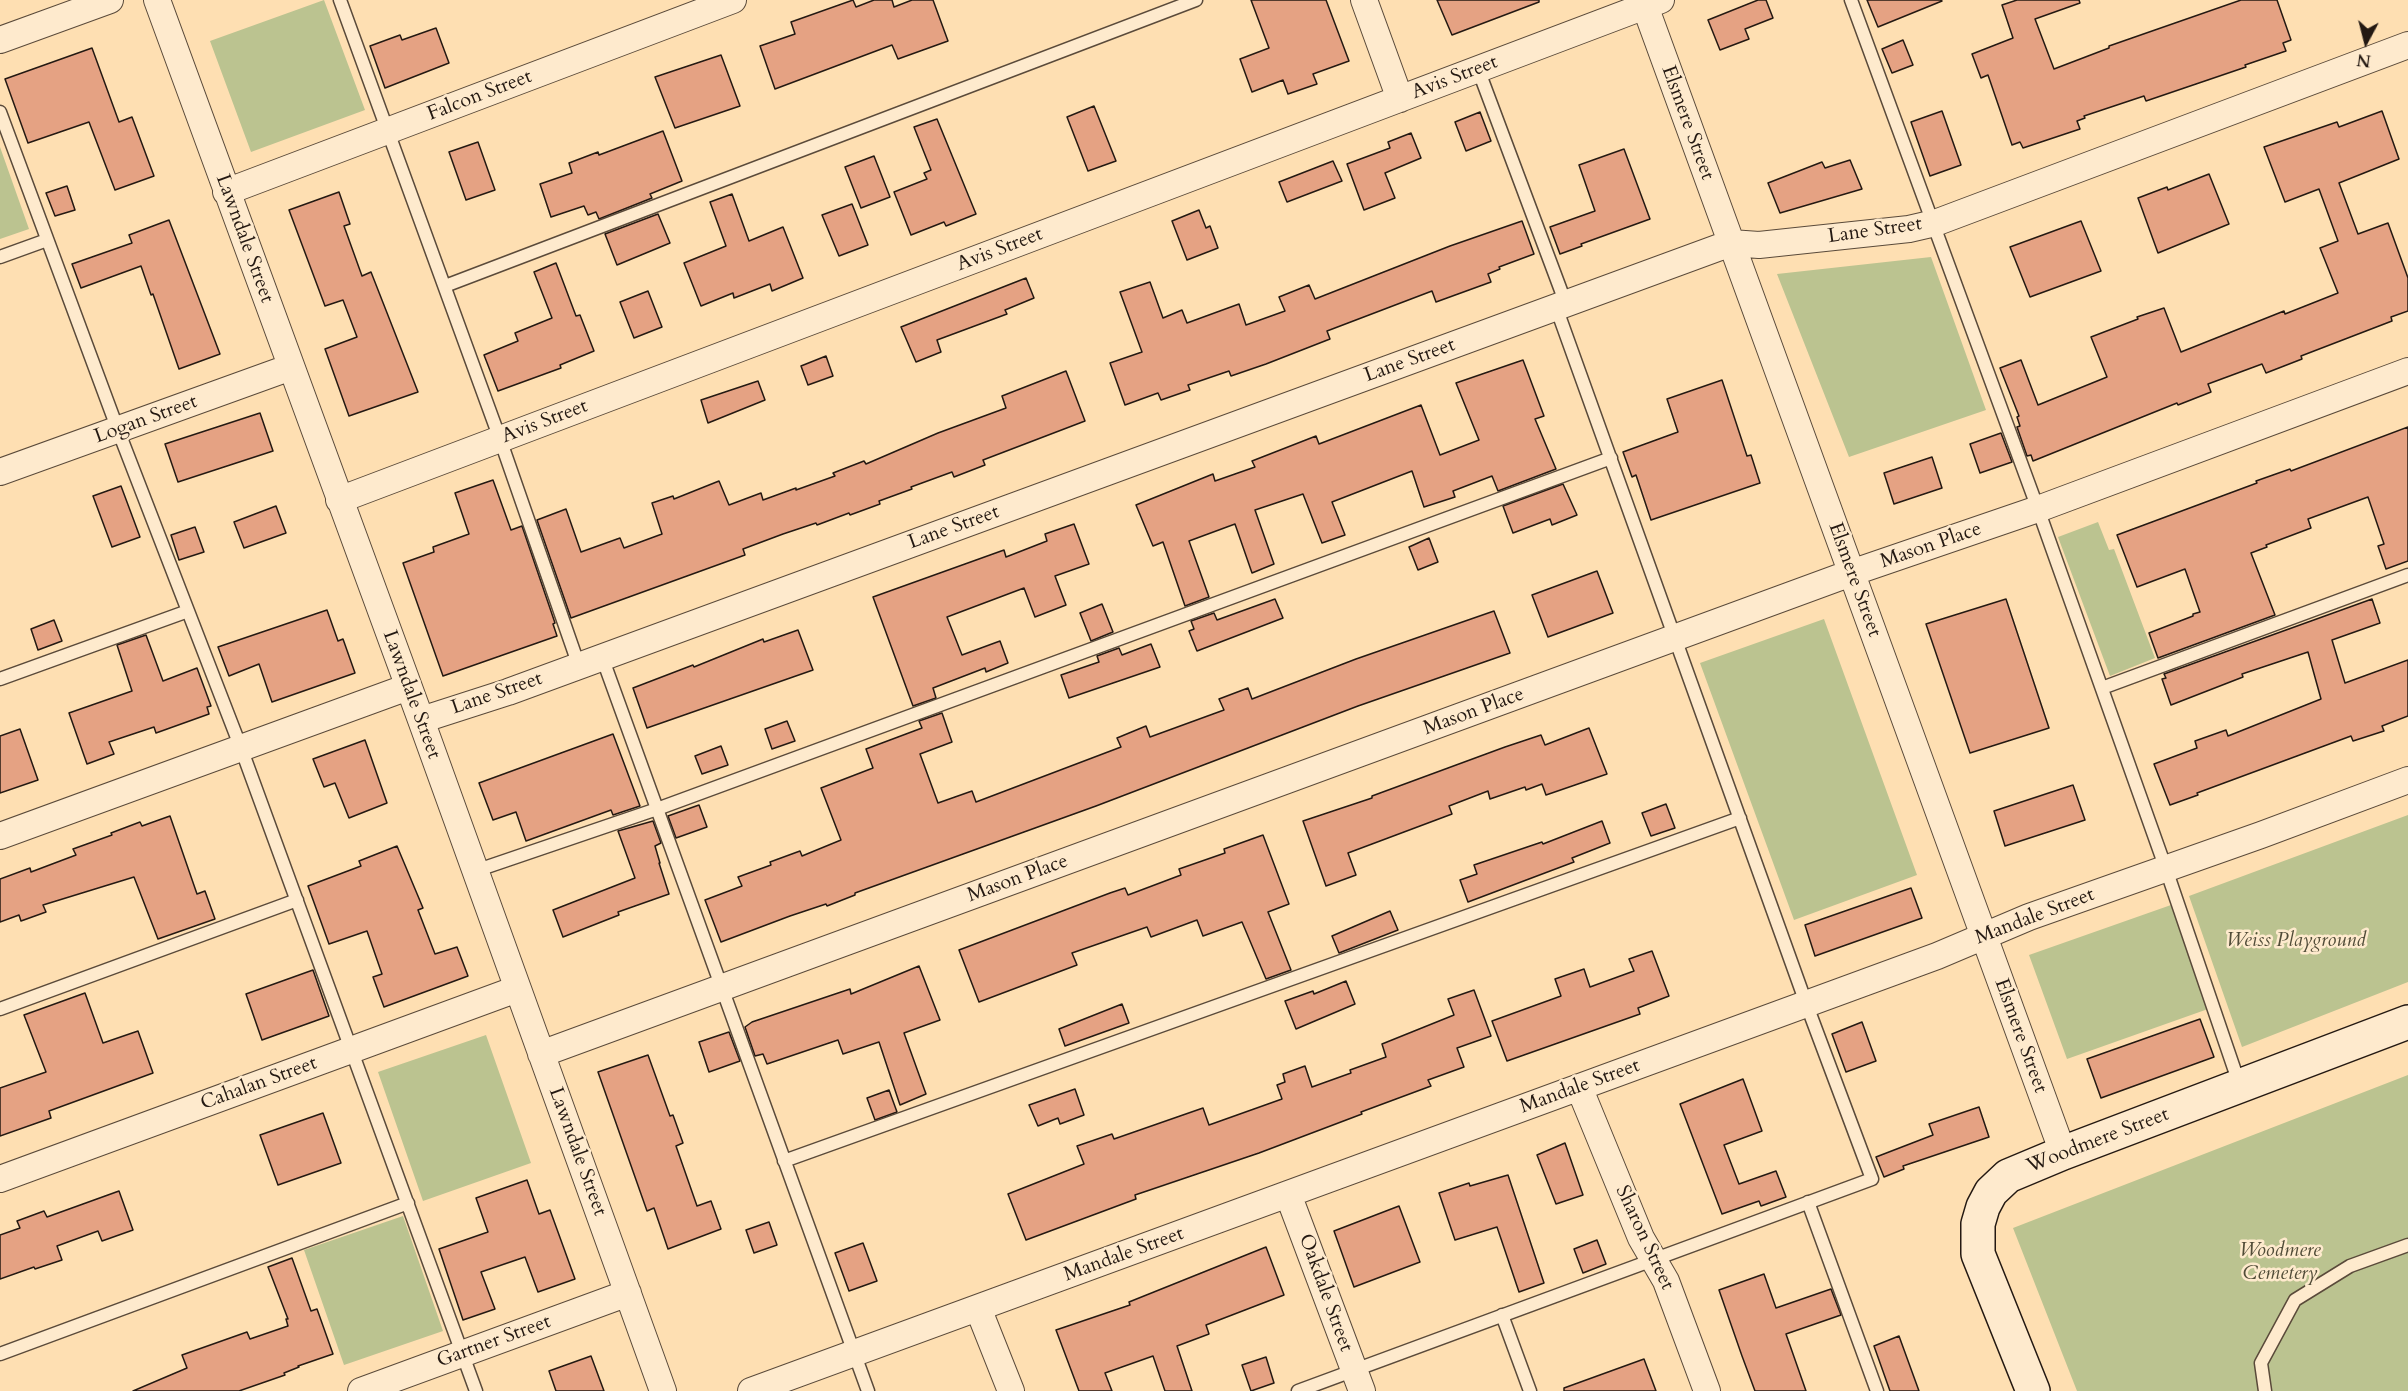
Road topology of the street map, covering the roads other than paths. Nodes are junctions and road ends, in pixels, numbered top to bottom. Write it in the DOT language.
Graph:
graph roads {
  1 [pos="110,0"];
  2 [pos="157,0"];
  3 [pos="340,0"];
  4 [pos="733,0"];
  5 [pos="1196,0"];
  6 [pos="1364,0"];
  7 [pos="1851,0"];
  8 [pos="1653,3"];
  9 [pos="0,40"];
  10 [pos="2408,45"];
  11 [pos="1479,69"];
  12 [pos="1400,99"];
  13 [pos="0,112"];
  14 [pos="387,131"];
  15 [pos="226,192"];
  16 [pos="1935,223"];
  17 [pos="47,240"];
  18 [pos="1731,243"];
  19 [pos="0,257"];
  20 [pos="445,286"];
  21 [pos="1561,305"];
  22 [pos="291,367"];
  23 [pos="2408,371"];
  24 [pos="118,430"];
  25 [pos="500,439"];
  26 [pos="1611,458"];
  27 [pos="0,472"];
  28 [pos="339,500"];
  29 [pos="2038,508"];
  30 [pos="1851,573"];
  31 [pos="2408,575"];
  32 [pos="188,611"];
  33 [pos="1676,638"];
  34 [pos="590,662"];
  35 [pos="0,679"];
  36 [pos="408,687"];
  37 [pos="2102,688"];
  38 [pos="421,720"];
  39 [pos="241,748"];
  40 [pos="2408,780"];
  41 [pos="657,809"];
  42 [pos="1740,818"];
  43 [pos="0,836"];
  44 [pos="2166,869"];
  45 [pos="475,871"];
  46 [pos="297,900"];
  47 [pos="1984,936"];
  48 [pos="722,988"];
  49 [pos="517,989"];
  50 [pos="1806,1003"];
  51 [pos="0,1009"];
  52 [pos="2408,1022"];
  53 [pos="352,1049"];
  54 [pos="541,1054"];
  55 [pos="2240,1086"];
  56 [pos="1578,1087"];
  57 [pos="2063,1153"];
  58 [pos="784,1161"];
  59 [pos="0,1179"];
  60 [pos="1288,1194"];
  61 [pos="1808,1202"];
  62 [pos="408,1203"];
  63 [pos="2408,1245"];
  64 [pos="1653,1258"];
  65 [pos="628,1293"];
  66 [pos="978,1308"];
  67 [pos="1502,1315"];
  68 [pos="0,1354"];
  69 [pos="463,1354"];
  70 [pos="853,1354"];
  71 [pos="1358,1381"];
  72 [pos="361,1391"];
  73 [pos="476,1391"];
  74 [pos="663,1391"];
  75 [pos="751,1391"];
  76 [pos="868,1391"];
  77 [pos="1011,1391"];
  78 [pos="1298,1391"];
  79 [pos="1530,1391"];
  80 [pos="1707,1391"];
  81 [pos="1877,1391"];
  82 [pos="2034,1391"];
  83 [pos="2265,1391"];
  1 -- 9 [label="street"];
  2 -- 15 [label="street, Lawndale Street"];
  3 -- 14 [label="lane"];
  4 -- 14 [label="street, Falcon Street"];
  5 -- 20 [label="lane"];
  6 -- 12 [label="street"];
  7 -- 16 [label="lane"];
  8 -- 11 [label="street, Avis Street"];
  8 -- 18 [label="street, Elsmere Street"];
  10 -- 16 [label="street, Lane Street"];
  11 -- 12 [label="street, Avis Street"];
  11 -- 21 [label="lane"];
  12 -- 25 [label="street, Avis Street"];
  13 -- 17 [label="lane"];
  14 -- 15 [label="street, Falcon Street"];
  14 -- 20 [label="lane"];
  15 -- 22 [label="street, Lawndale Street"];
  16 -- 18 [label="street, Lane Street"];
  16 -- 29 [label="lane"];
  17 -- 19 [label="lane"];
  17 -- 24 [label="lane"];
  18 -- 21 [label="street, Lane Street"];
  18 -- 30 [label="street, Elsmere Street"];
  20 -- 25 [label="lane"];
  21 -- 26 [label="lane"];
  21 -- 34 [label="street, Lane Street"];
  22 -- 24 [label="street, Logan Street"];
  22 -- 28 [label="street, Lawndale Street"];
  23 -- 29 [label="street, Mason Place"];
  24 -- 27 [label="street, Logan Street"];
  24 -- 32 [label="lane"];
  25 -- 28 [label="street, Avis Street"];
  25 -- 34 [label="lane"];
  26 -- 33 [label="lane"];
  26 -- 41 [label="lane"];
  28 -- 36 [label="street, Lawndale Street"];
  29 -- 30 [label="street, Mason Place"];
  29 -- 37 [label="lane"];
  30 -- 33 [label="street, Mason Place"];
  30 -- 47 [label="street, Elsmere Street"];
  31 -- 37 [label="lane"];
  32 -- 35 [label="lane"];
  32 -- 39 [label="lane"];
  33 -- 42 [label="lane"];
  33 -- 48 [label="street, Mason Place"];
  34 -- 38 [label="street, Lane Street"];
  34 -- 41 [label="lane"];
  36 -- 38 [label="street, Lawndale Street"];
  36 -- 39 [label="street"];
  37 -- 44 [label="lane"];
  38 -- 45 [label="street, Lawndale Street"];
  39 -- 43 [label="street"];
  39 -- 46 [label="lane"];
  40 -- 44 [label="street, Mandale Street"];
  41 -- 45 [label="lane"];
  41 -- 48 [label="lane"];
  42 -- 50 [label="lane"];
  42 -- 58 [label="lane"];
  44 -- 47 [label="street, Mandale Street"];
  44 -- 55 [label="lane"];
  45 -- 49 [label="street, Lawndale Street"];
  46 -- 51 [label="lane"];
  46 -- 53 [label="lane"];
  47 -- 50 [label="street, Mandale Street"];
  47 -- 57 [label="street, Elsmere Street"];
  48 -- 54 [label="street, Mason Place"];
  48 -- 58 [label="lane"];
  49 -- 53 [label="street, Cahalan Street"];
  49 -- 54 [label="street, Lawndale Street"];
  50 -- 56 [label="street, Mandale Street"];
  50 -- 61 [label="lane"];
  52 -- 55 [label="street, Woodmere Street"];
  53 -- 59 [label="street, Cahalan Street"];
  53 -- 62 [label="lane"];
  54 -- 65 [label="street, Lawndale Street"];
  55 -- 57 [label="street, Woodmere Street"];
  56 -- 60 [label="street, Mandale Street"];
  56 -- 64 [label="street, Sharon Street"];
  57 -- 82 [label="street, Woodmere Street"];
  58 -- 70 [label="lane"];
  60 -- 66 [label="street, Mandale Street"];
  60 -- 71 [label="street, Oakdale Street"];
  61 -- 64 [label="lane"];
  61 -- 81 [label="lane"];
  62 -- 68 [label="lane"];
  62 -- 69 [label="lane"];
  63 -- 83 [label="lane"];
  64 -- 67 [label="lane"];
  64 -- 80 [label="street, Sharon Street"];
  65 -- 69 [label="street, Gartner Street"];
  65 -- 74 [label="street, Lawndale Street"];
  66 -- 70 [label="street, Mandale Street"];
  66 -- 77 [label="street"];
  67 -- 71 [label="lane"];
  67 -- 79 [label="lane"];
  69 -- 72 [label="street, Gartner Street"];
  69 -- 73 [label="lane"];
  70 -- 75 [label="street, Mandale Street"];
  70 -- 76 [label="lane"];
  71 -- 78 [label="lane"];
}
